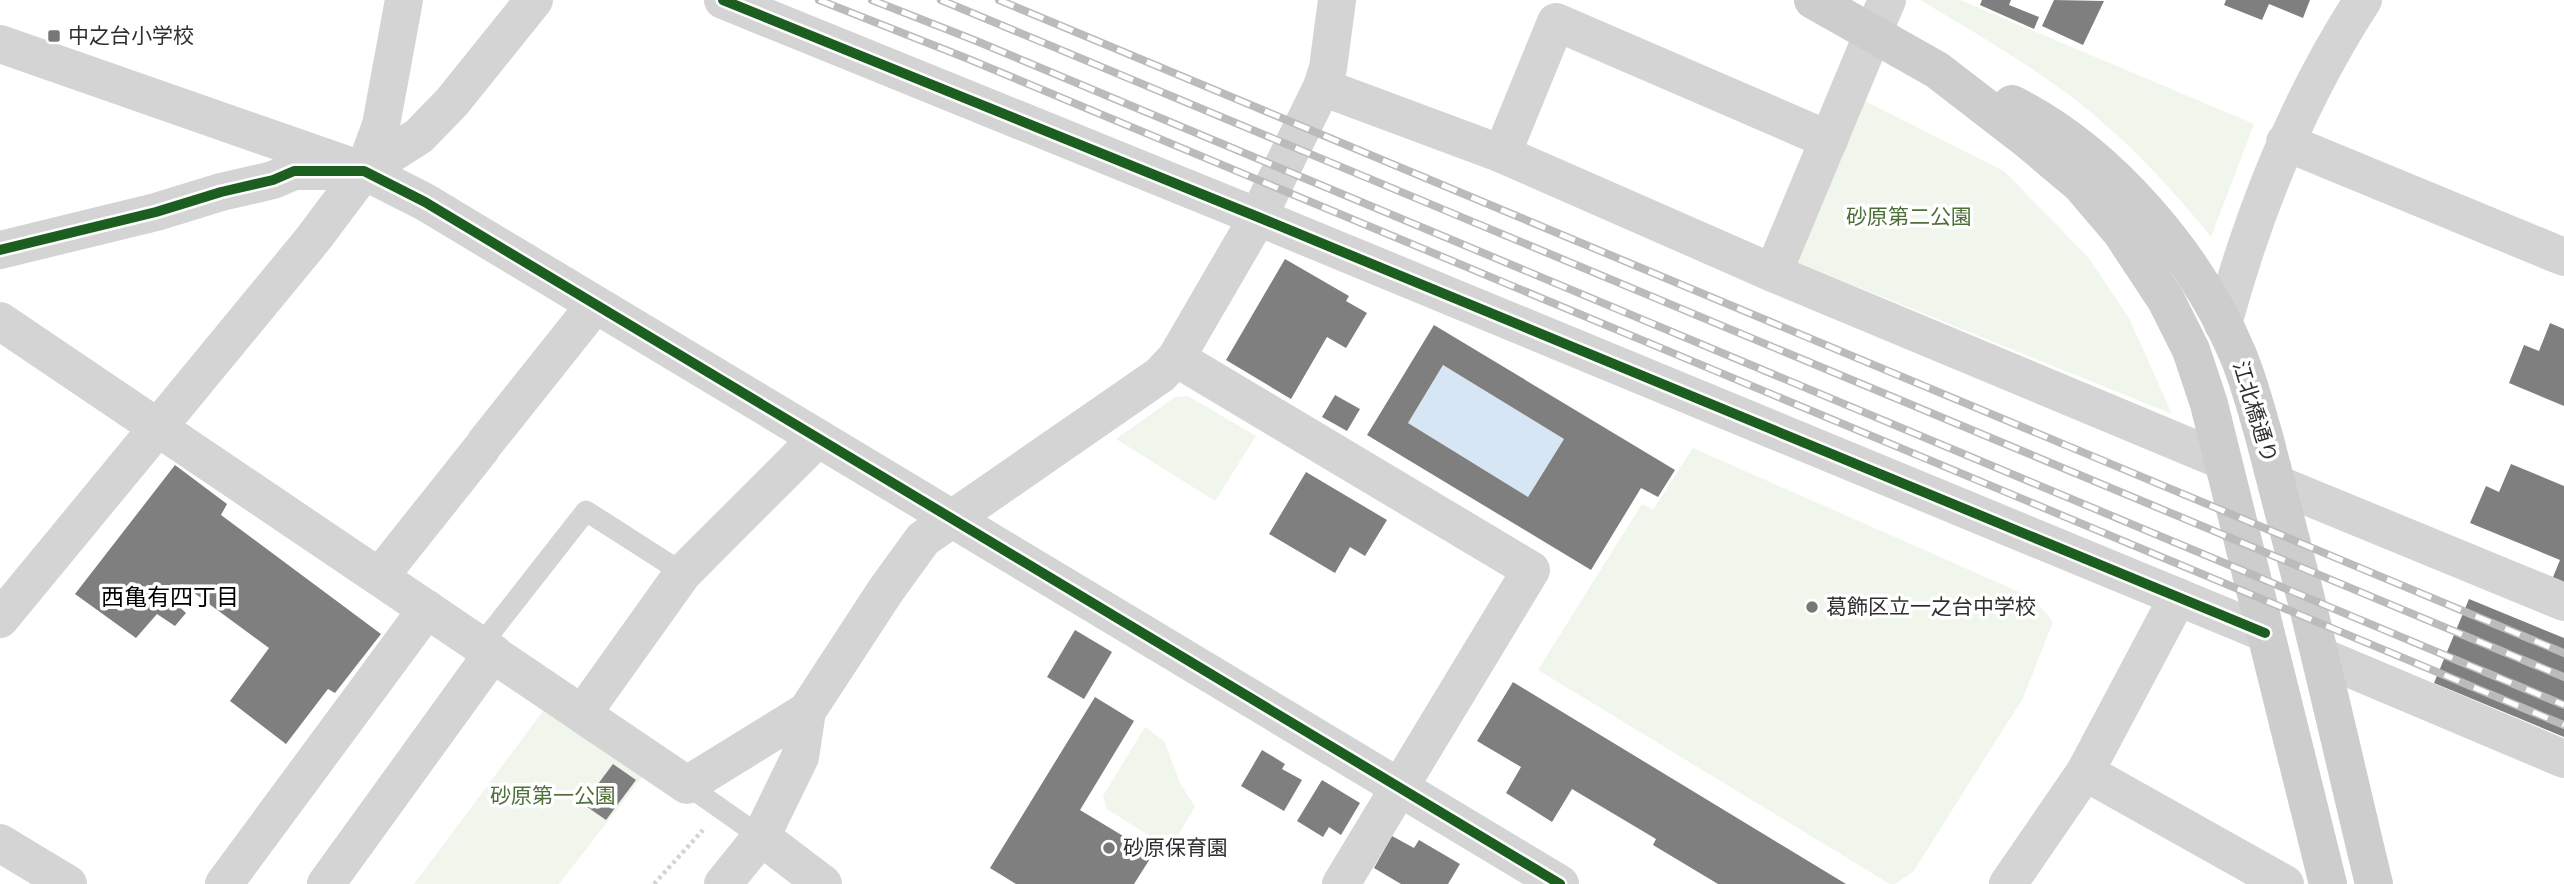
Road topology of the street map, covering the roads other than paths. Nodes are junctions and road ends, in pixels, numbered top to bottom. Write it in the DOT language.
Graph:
graph roads {
  1 [pos="404,0"];
  2 [pos="534,0"];
  3 [pos="723,0"];
  4 [pos="1337,0"];
  5 [pos="1813,0"];
  6 [pos="2363,0"];
  7 [pos="1880,16"];
  8 [pos="0,44"];
  9 [pos="1937,70"];
  10 [pos="1322,87"];
  11 [pos="1829,140"];
  12 [pos="2285,142"];
  13 [pos="1502,154"];
  14 [pos="364,171"];
  15 [pos="1258,217"];
  16 [pos="0,250"];
  17 [pos="2564,257"];
  18 [pos="1773,273"];
  19 [pos="595,305"];
  20 [pos="0,321"];
  21 [pos="2223,324"];
  22 [pos="1176,358"];
  23 [pos="157,427"];
  24 [pos="818,438"];
  25 [pos="2221,460"];
  26 [pos="2277,484"];
  27 [pos="950,519"];
  28 [pos="683,573"];
  29 [pos="380,576"];
  30 [pos="2178,597"];
  31 [pos="2564,603"];
  32 [pos="427,609"];
  33 [pos="0,619"];
  34 [pos="2265,633"];
  35 [pos="487,649"];
  36 [pos="2320,656"];
  37 [pos="807,711"];
  38 [pos="583,713"];
  39 [pos="2564,759"];
  40 [pos="2085,772"];
  41 [pos="687,785"];
  42 [pos="1399,787"];
  43 [pos="761,836"];
  44 [pos="0,843"];
  45 [pos="68,884"];
  46 [pos="224,884"];
  47 [pos="326,884"];
  48 [pos="723,884"];
  49 [pos="822,884"];
  50 [pos="1341,884"];
  51 [pos="1560,884"];
  52 [pos="2008,884"];
  53 [pos="2285,884"];
  54 [pos="2328,884"];
  55 [pos="2374,884"];
  1 -- 14 [label="street"];
  2 -- 14 [label="street"];
  3 -- 15 [label="street"];
  4 -- 10 [label="street"];
  5 -- 7 [label="main road, 江北橋通り"];
  6 -- 12 [label="street"];
  7 -- 9 [label="main road, 江北橋通り"];
  7 -- 11 [label="street"];
  8 -- 14 [label="street"];
  9 -- 21 [label="main road, 江北橋通り"];
  9 -- 25 [label="main road, 江北橋通り"];
  10 -- 13 [label="street"];
  10 -- 15 [label="street"];
  11 -- 13 [label="street"];
  11 -- 18 [label="street"];
  12 -- 17 [label="street"];
  12 -- 21 [label="street"];
  13 -- 18 [label="street"];
  14 -- 16 [label="street"];
  14 -- 19 [label="street"];
  14 -- 23 [label="street"];
  15 -- 22 [label="street"];
  15 -- 30 [label="street"];
  18 -- 25 [label="street"];
  19 -- 24 [label="street"];
  19 -- 29 [label="street"];
  20 -- 23 [label="street"];
  21 -- 26 [label="main road, 江北橋通り"];
  22 -- 27 [label="street"];
  22 -- 42 [label="street"];
  23 -- 29 [label="street"];
  23 -- 33 [label="street"];
  24 -- 27 [label="street"];
  24 -- 28 [label="street"];
  25 -- 34 [label="main road, 江北橋通り"];
  26 -- 31 [label="street"];
  26 -- 36 [label="main road, 江北橋通り"];
  27 -- 37 [label="street"];
  27 -- 42 [label="street"];
  28 -- 35 [label="lane"];
  28 -- 38 [label="street"];
  29 -- 32 [label="street"];
  30 -- 34 [label="street"];
  30 -- 40 [label="street"];
  32 -- 35 [label="street"];
  32 -- 46 [label="street"];
  34 -- 54 [label="main road, 江北橋通り"];
  35 -- 38 [label="street"];
  35 -- 47 [label="street"];
  36 -- 39 [label="street"];
  36 -- 55 [label="main road, 江北橋通り"];
  37 -- 41 [label="street"];
  37 -- 43 [label="street"];
  38 -- 41 [label="street"];
  40 -- 52 [label="street"];
  40 -- 53 [label="street"];
  41 -- 43 [label="lane"];
  42 -- 50 [label="street"];
  42 -- 51 [label="street"];
  43 -- 48 [label="street"];
  43 -- 49 [label="street"];
  44 -- 45 [label="street"];
}
